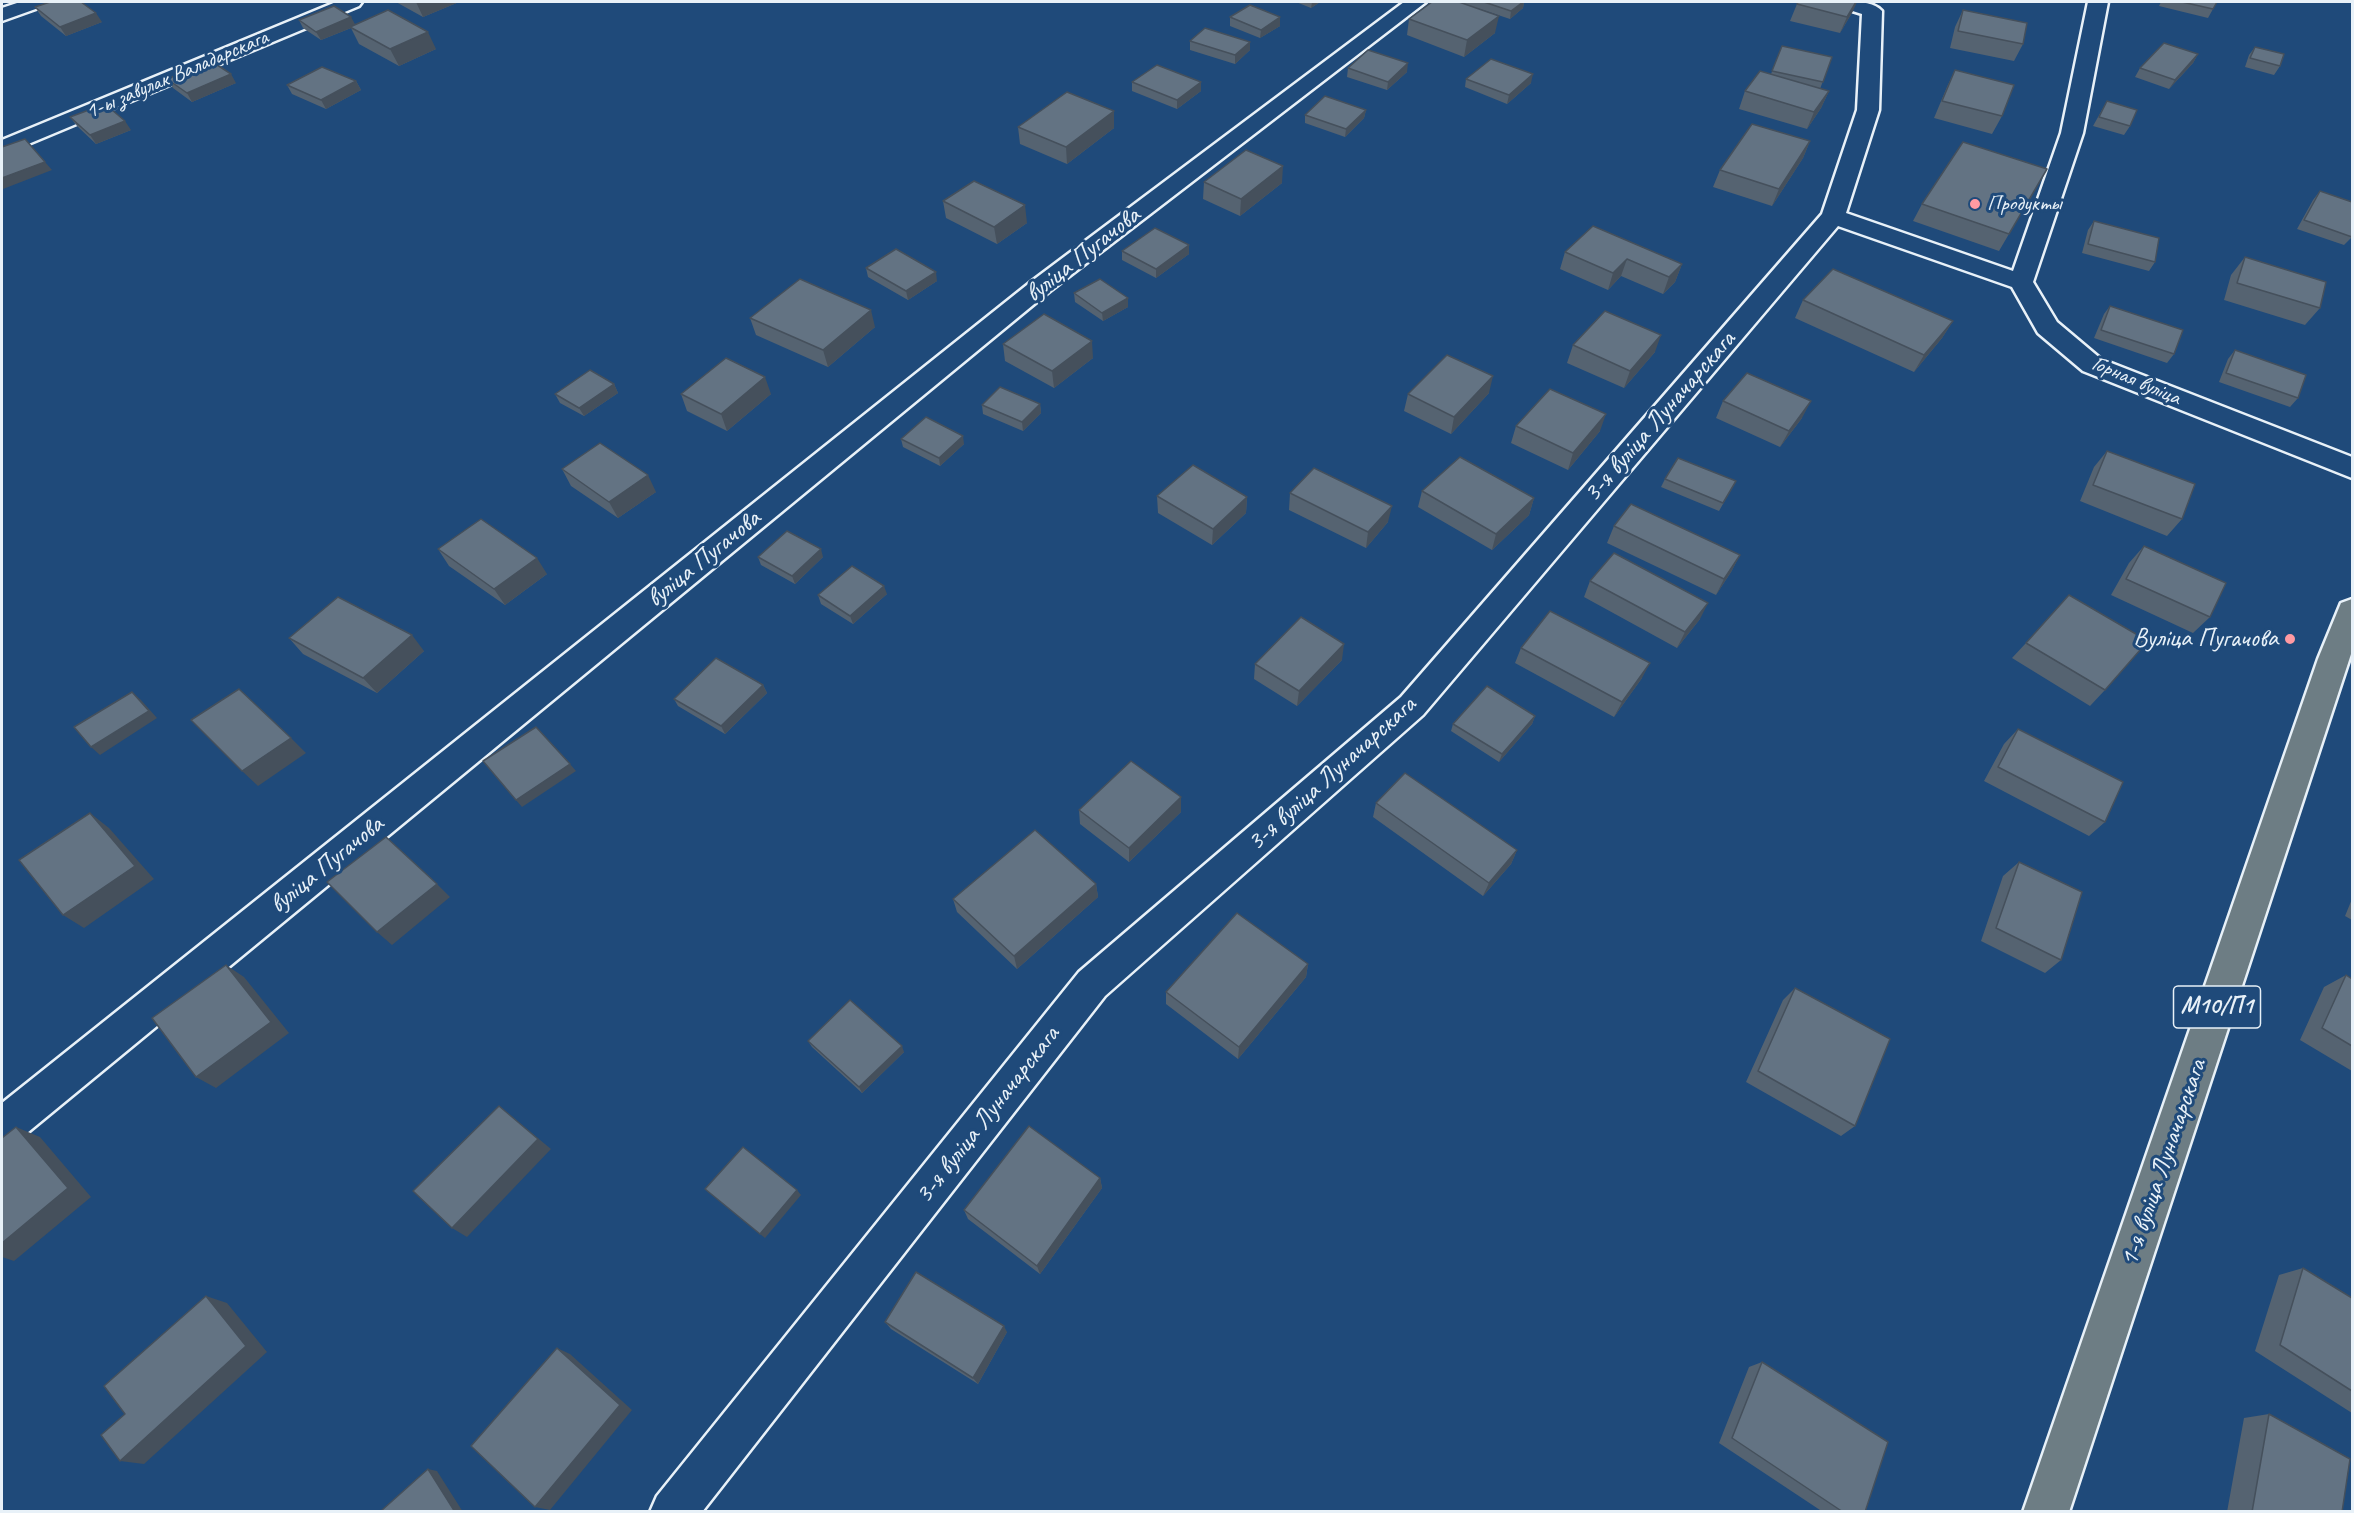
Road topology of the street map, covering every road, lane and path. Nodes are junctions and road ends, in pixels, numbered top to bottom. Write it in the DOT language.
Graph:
graph roads {
  1 [pos="37,2"];
  2 [pos="352,2"];
  3 [pos="1416,2"];
  4 [pos="1844,2"];
  5 [pos="2098,2"];
  6 [pos="2,15"];
  7 [pos="2,148"];
  8 [pos="1833,216"];
  9 [pos="2021,282"];
  10 [pos="2352,468"];
  11 [pos="2352,611"];
  12 [pos="2,1128"];
  13 [pos="673,1512"];
  14 [pos="2046,1512"];
  1 -- 6 [label="street"];
  2 -- 7 [label="street, 1-ы завулак Валадарскага"];
  3 -- 12 [label="street, вуліца Пугачова"];
  4 -- 8 [label="street, 3-я вуліца Луначарскага"];
  5 -- 9 [label="street"];
  8 -- 9 [label="street"];
  8 -- 13 [label="street, 3-я вуліца Луначарскага"];
  9 -- 10 [label="street, Горная вуліца"];
  11 -- 14 [label="main road, 1-я вуліца Луначарскага / М10/П1"];
}
